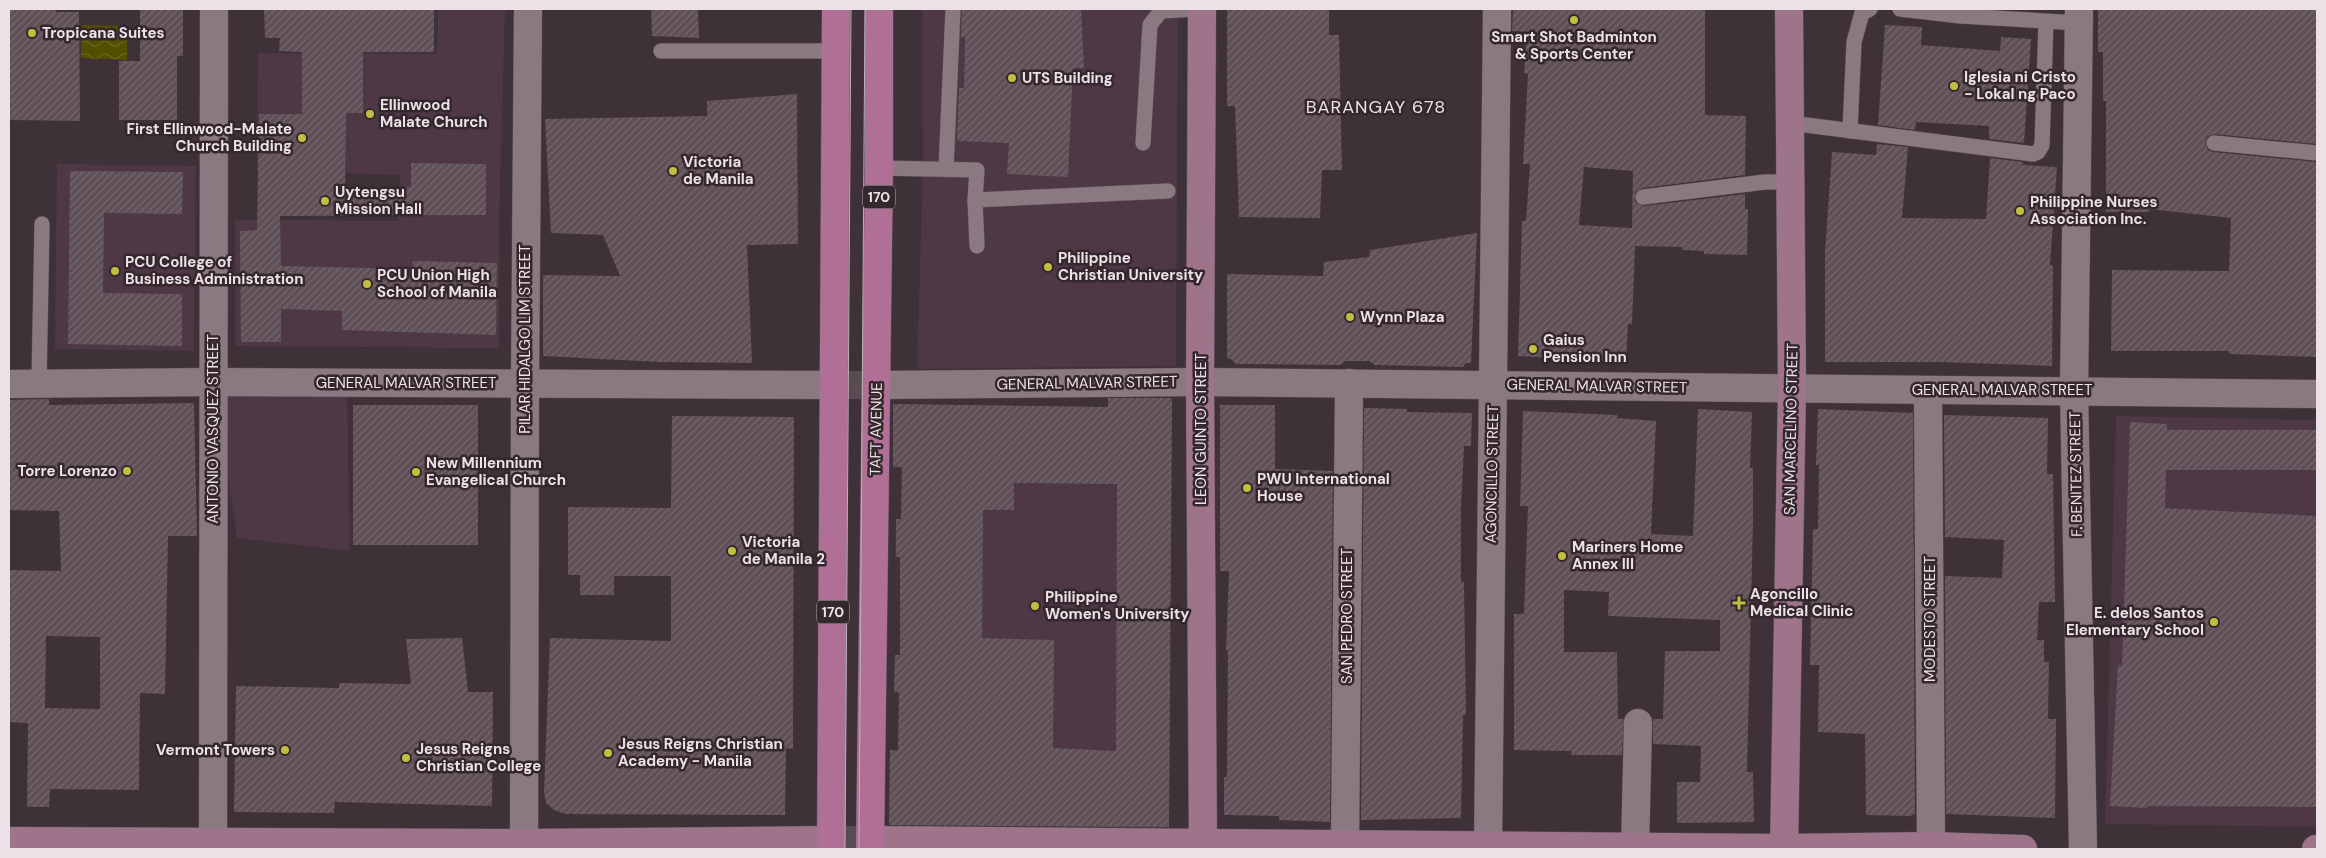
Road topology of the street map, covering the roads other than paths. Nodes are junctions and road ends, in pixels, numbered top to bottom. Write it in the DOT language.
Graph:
graph roads {
  1 [pos="214,9"];
  2 [pos="528,9"];
  3 [pos="836,9"];
  4 [pos="879,9"];
  5 [pos="952,9"];
  6 [pos="1197,9"];
  7 [pos="1202,9"];
  8 [pos="1497,9"];
  9 [pos="1789,9"];
  10 [pos="1870,9"];
  11 [pos="1900,9"];
  12 [pos="2079,16"];
  13 [pos="2046,22"];
  14 [pos="661,51"];
  15 [pos="835,51"];
  16 [pos="1790,123"];
  17 [pos="1850,131"];
  18 [pos="1143,143"];
  19 [pos="2214,143"];
  20 [pos="2317,153"];
  21 [pos="879,168"];
  22 [pos="946,169"];
  23 [pos="1791,182"];
  24 [pos="1168,191"];
  25 [pos="1643,196"];
  26 [pos="975,200"];
  27 [pos="42,224"];
  28 [pos="977,246"];
  29 [pos="213,382"];
  30 [pos="1200,382"];
  31 [pos="525,383"];
  32 [pos="9,384"];
  33 [pos="39,384"];
  34 [pos="1349,384"];
  35 [pos="834,385"];
  36 [pos="877,385"];
  37 [pos="1493,385"];
  38 [pos="1792,388"];
  39 [pos="1928,390"];
  40 [pos="2074,391"];
  41 [pos="2317,394"];
  42 [pos="1638,723"];
  43 [pos="9,841"];
  44 [pos="213,845"];
  45 [pos="831,845"];
  46 [pos="870,845"];
  47 [pos="524,846"];
  48 [pos="1203,846"];
  49 [pos="1345,846"];
  50 [pos="1488,846"];
  51 [pos="1635,848"];
  52 [pos="1784,848"];
  53 [pos="1931,848"];
  54 [pos="2023,849"];
  55 [pos="2083,849"];
  1 -- 29 [label="street, ANTONIO VASQUEZ STREET"];
  2 -- 31 [label="street, PILAR HIDALGO LIM STREET"];
  3 -- 15 [label="main road, 170"];
  4 -- 21 [label="main road, TAFT AVENUE / 170"];
  5 -- 22 [label="lane"];
  6 -- 18 [label="lane"];
  7 -- 30 [label="street, LEON GUINTO STREET"];
  8 -- 37 [label="street, AGONCILLO STREET"];
  9 -- 16 [label="street, SAN MARCELINO STREET"];
  10 -- 17 [label="lane"];
  11 -- 13 [label="lane"];
  12 -- 13 [label="lane"];
  12 -- 40 [label="street, F. BENITEZ STREET"];
  13 -- 17 [label="lane"];
  14 -- 15 [label="lane"];
  15 -- 35 [label="main road, 170"];
  16 -- 17 [label="lane"];
  16 -- 23 [label="street, SAN MARCELINO STREET"];
  19 -- 20 [label="lane"];
  21 -- 22 [label="lane"];
  21 -- 36 [label="main road, TAFT AVENUE / 170"];
  22 -- 26 [label="lane"];
  23 -- 25 [label="lane"];
  23 -- 38 [label="street, SAN MARCELINO STREET"];
  24 -- 26 [label="lane"];
  26 -- 28 [label="lane"];
  27 -- 33 [label="lane"];
  29 -- 31 [label="street, GENERAL MALVAR STREET"];
  29 -- 33 [label="street, GENERAL MALVAR STREET"];
  29 -- 44 [label="street, ANTONIO VASQUEZ STREET"];
  30 -- 34 [label="street, GENERAL MALVAR STREET"];
  30 -- 36 [label="street, GENERAL MALVAR STREET"];
  30 -- 48 [label="street, LEON GUINTO STREET"];
  31 -- 35 [label="street, GENERAL MALVAR STREET"];
  31 -- 47 [label="street, PILAR HIDALGO LIM STREET"];
  32 -- 33 [label="street, GENERAL MALVAR STREET"];
  34 -- 37 [label="street, GENERAL MALVAR STREET"];
  34 -- 49 [label="street, SAN PEDRO STREET"];
  35 -- 45 [label="main road, 170"];
  36 -- 46 [label="main road, TAFT AVENUE / 170"];
  37 -- 38 [label="street, GENERAL MALVAR STREET"];
  37 -- 50 [label="street, AGONCILLO STREET"];
  38 -- 39 [label="street, GENERAL MALVAR STREET"];
  38 -- 52 [label="street, SAN MARCELINO STREET"];
  39 -- 40 [label="street, GENERAL MALVAR STREET"];
  39 -- 53 [label="street, MODESTO STREET"];
  40 -- 41 [label="street, GENERAL MALVAR STREET"];
  40 -- 55 [label="street, F. BENITEZ STREET"];
  42 -- 51 [label="street"];
  43 -- 44 [label="street"];
  44 -- 47 [label="street"];
  45 -- 47 [label="street"];
  46 -- 48 [label="street"];
  48 -- 49 [label="street"];
  49 -- 50 [label="street"];
  50 -- 51 [label="street"];
  51 -- 52 [label="street"];
  52 -- 53 [label="street"];
  53 -- 54 [label="street"];
}
